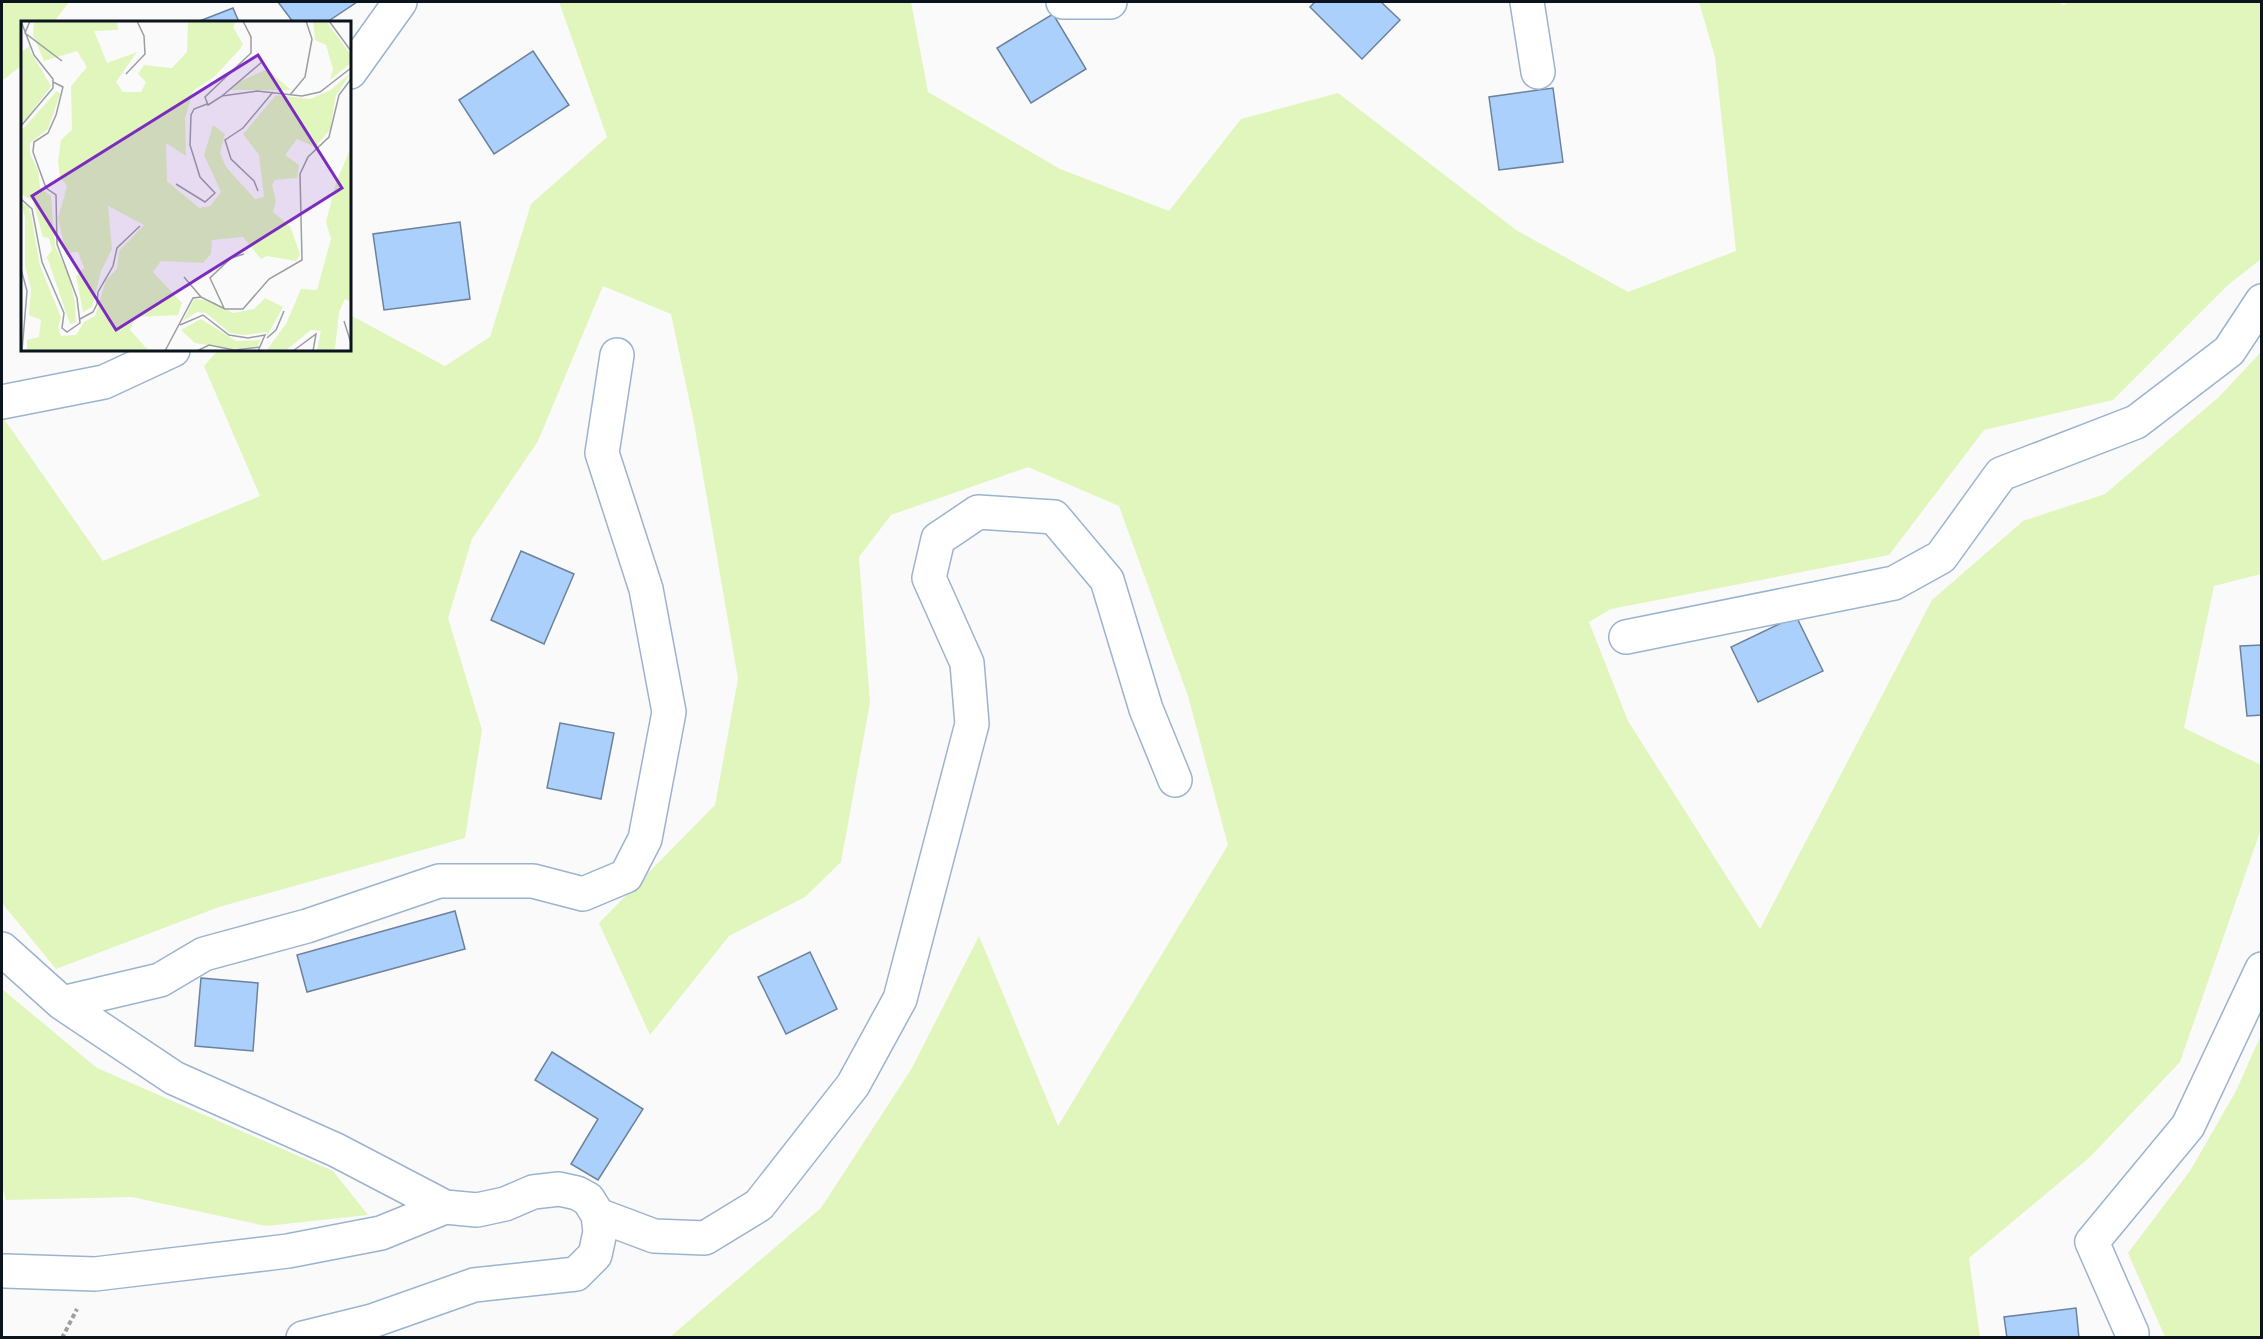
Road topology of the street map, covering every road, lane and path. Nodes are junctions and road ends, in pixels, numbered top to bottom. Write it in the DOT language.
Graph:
graph roads {
  1 [pos="400,2"];
  2 [pos="1063,2"];
  3 [pos="1110,2"];
  4 [pos="1527,2"];
  5 [pos="351,71"];
  6 [pos="1538,72"];
  7 [pos="2262,301"];
  8 [pos="171,351"];
  9 [pos="617,355"];
  10 [pos="2,402"];
  11 [pos="1626,637"];
  12 [pos="1175,780"];
  13 [pos="2,949"];
  14 [pos="2262,969"];
  15 [pos="62,1003"];
  16 [pos="445,1207"];
  17 [pos="598,1215"];
  18 [pos="5,1271"];
  19 [pos="303,1338"];
  20 [pos="2132,1338"];
  1 -- 5 [label="street"];
  2 -- 3 [label="street"];
  4 -- 6 [label="street"];
  7 -- 11 [label="street"];
  8 -- 10 [label="street"];
  9 -- 15 [label="street"];
  12 -- 17 [label="street"];
  13 -- 15 [label="street"];
  14 -- 20 [label="street"];
  15 -- 16 [label="street"];
  16 -- 17 [label="street"];
  16 -- 18 [label="street"];
  17 -- 19 [label="street"];
}
